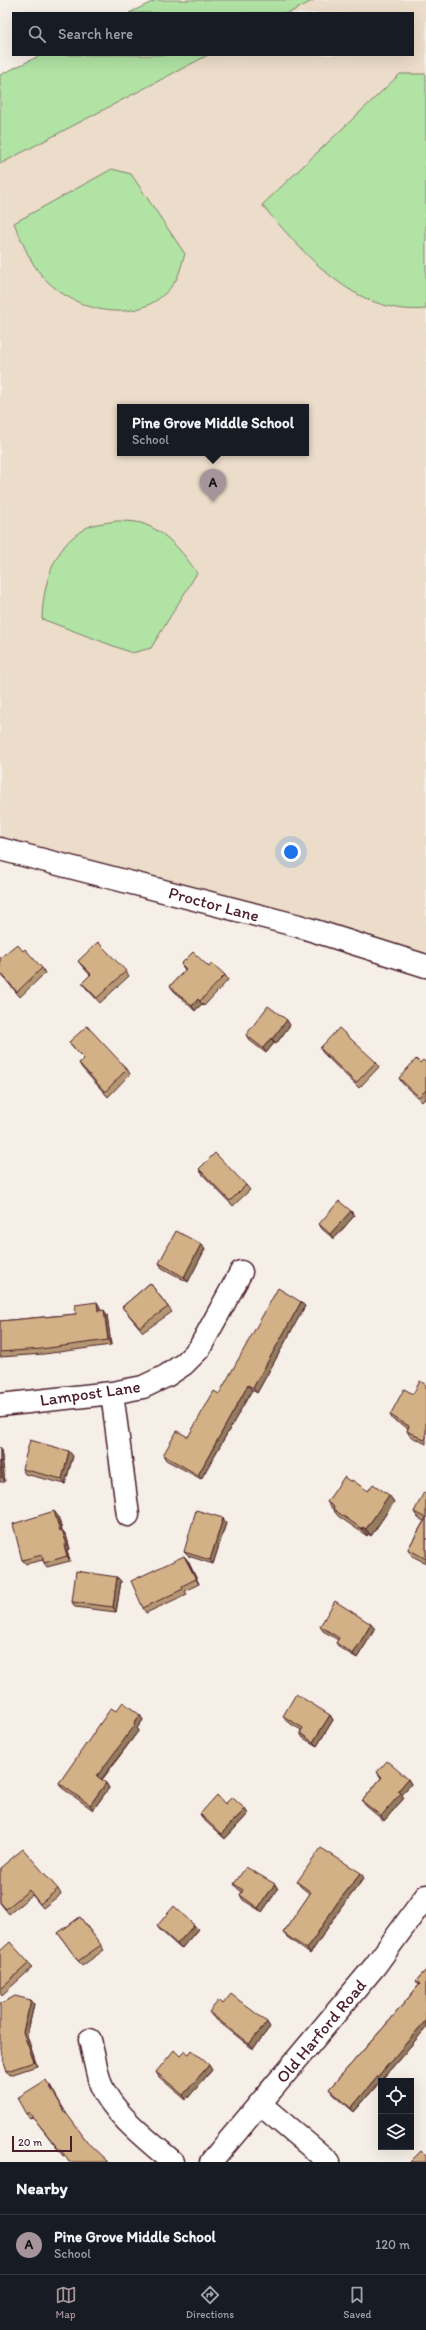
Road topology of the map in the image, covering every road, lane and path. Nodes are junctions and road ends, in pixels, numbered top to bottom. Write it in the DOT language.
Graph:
graph roads {
  1 [pos="0,849"];
  2 [pos="426,966"];
  3 [pos="241,1272"];
  4 [pos="112,1393"];
  5 [pos="0,1405"];
  6 [pos="128,1515"];
  7 [pos="426,1896"];
  8 [pos="90,2040"];
  9 [pos="260,2104"];
  10 [pos="173,2162"];
  11 [pos="211,2162"];
  12 [pos="329,2162"];
  1 -- 2 [label="street, Proctor Lane"];
  3 -- 4 [label="street, Lampost Lane"];
  4 -- 5 [label="street, Lampost Lane"];
  4 -- 6 [label="street"];
  7 -- 9 [label="street, Old Harford Road"];
  8 -- 10 [label="street"];
  9 -- 11 [label="street, Old Harford Road"];
  9 -- 12 [label="street"];
}
